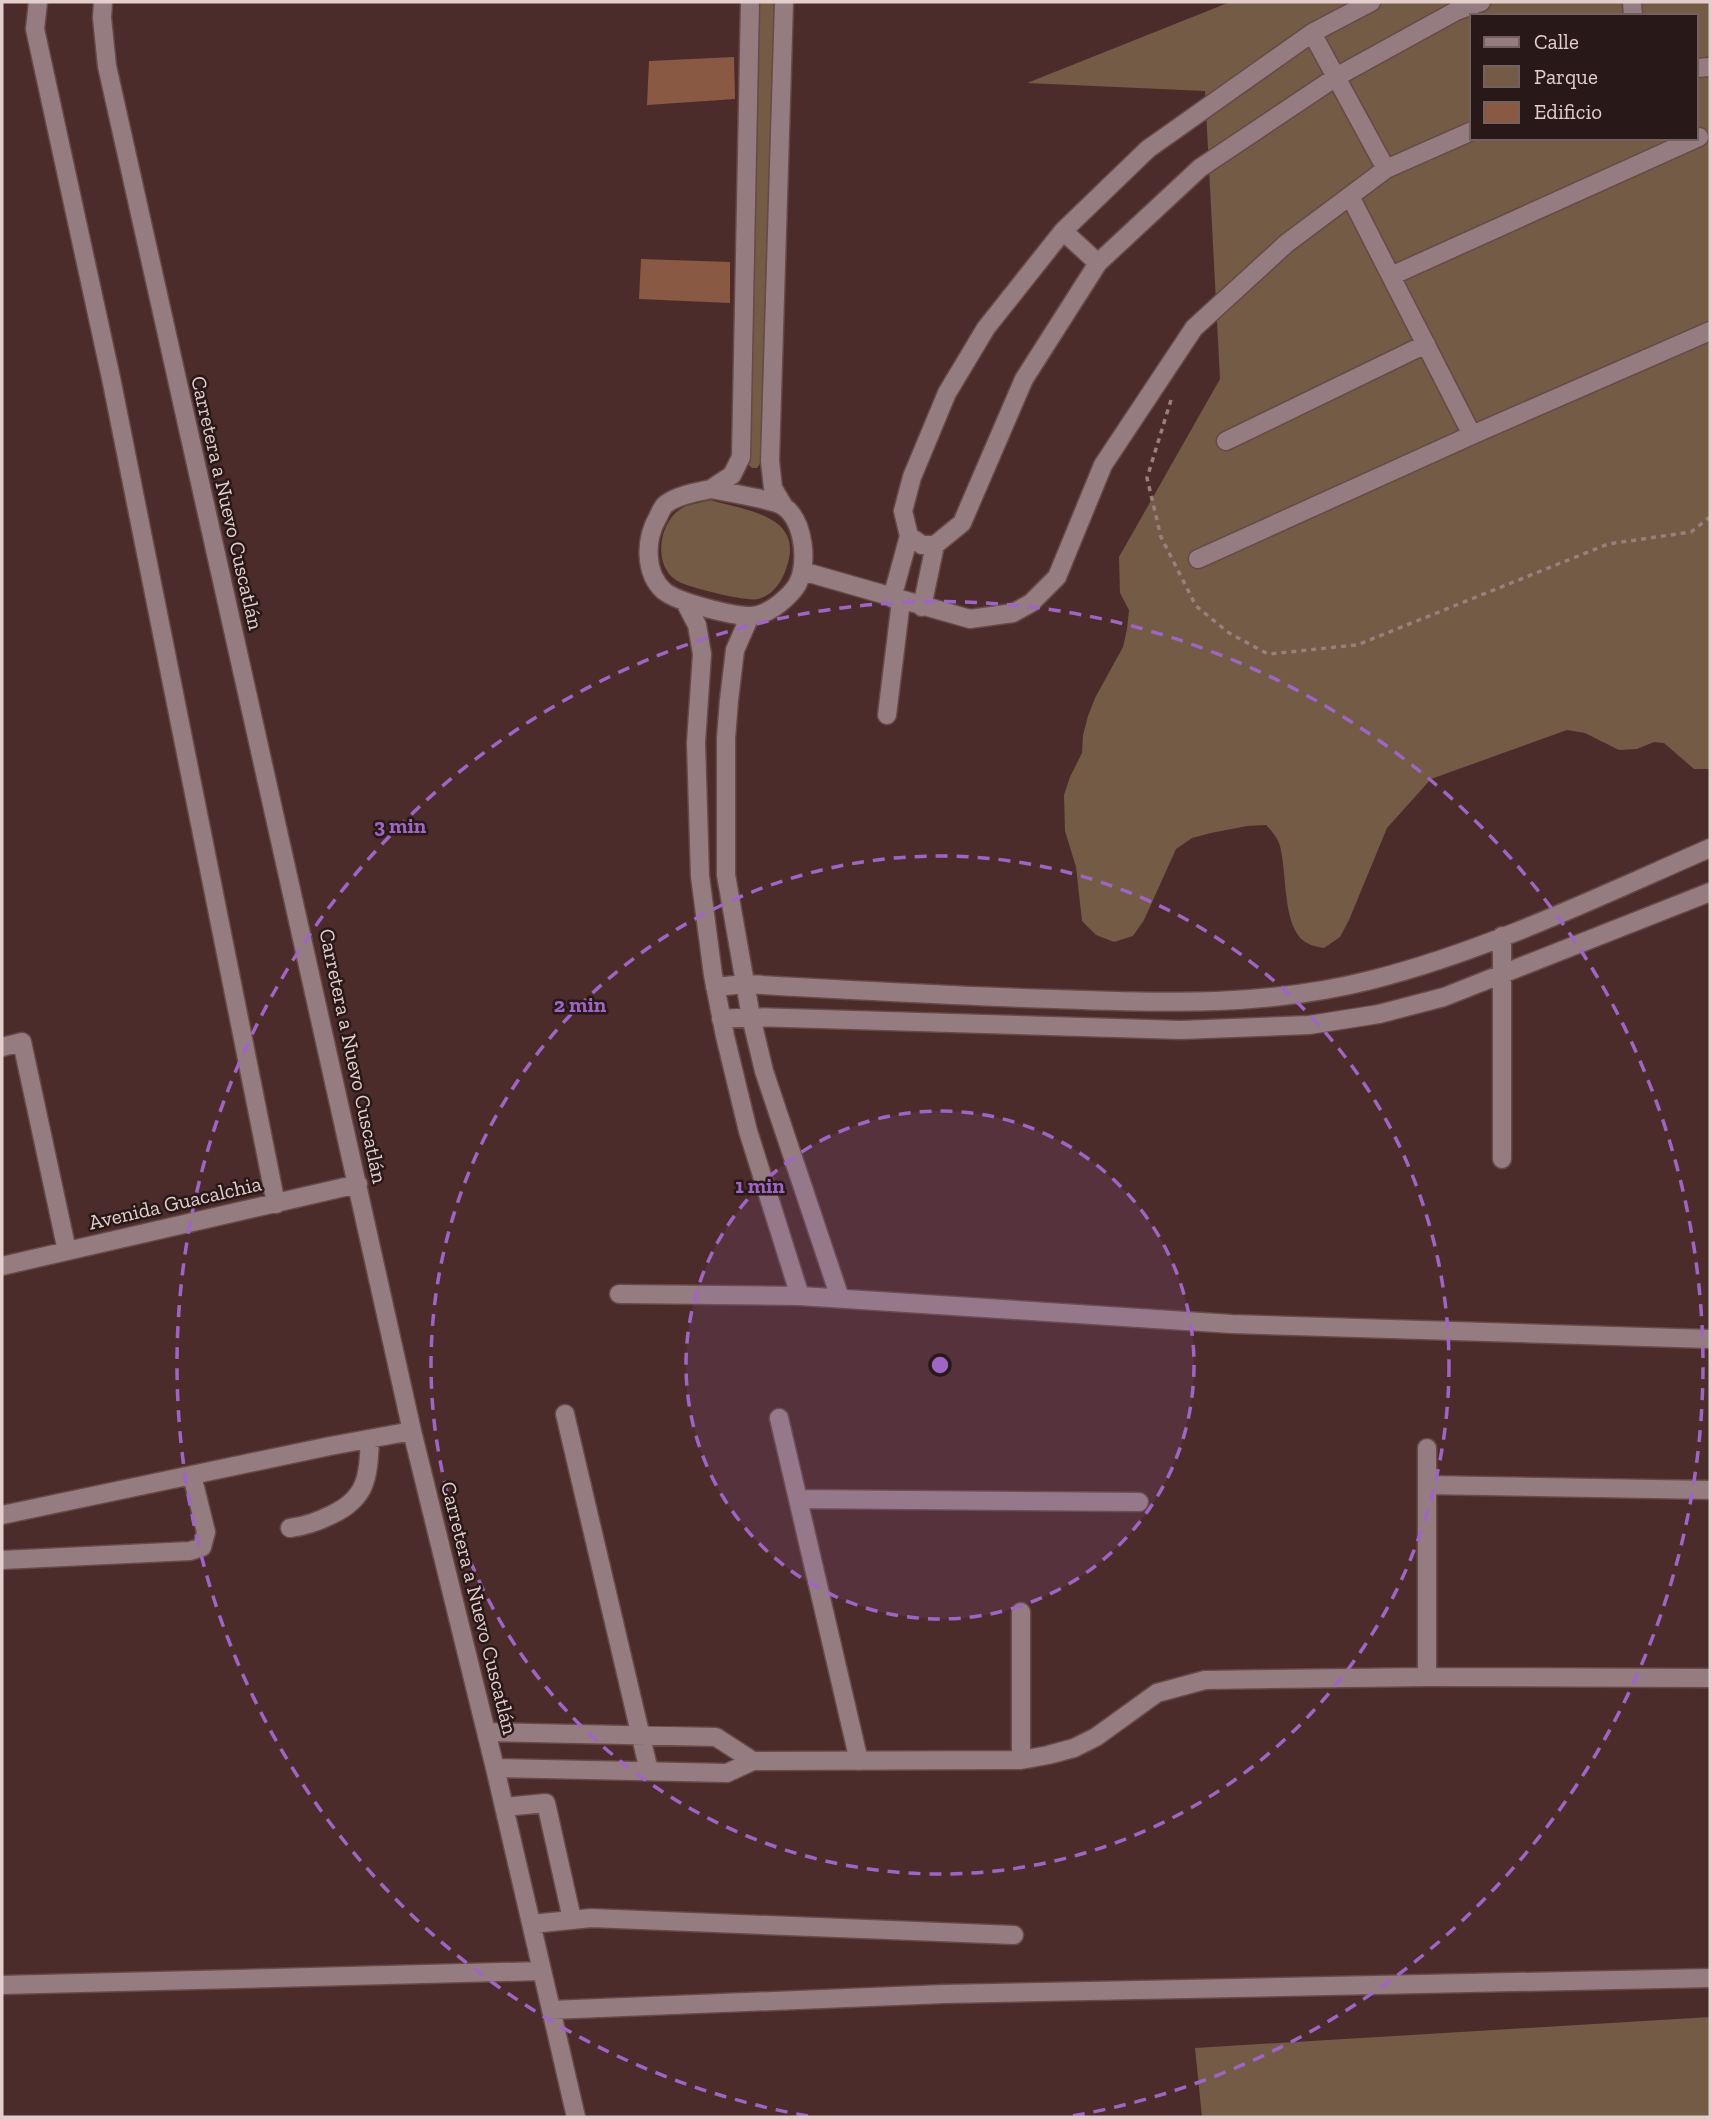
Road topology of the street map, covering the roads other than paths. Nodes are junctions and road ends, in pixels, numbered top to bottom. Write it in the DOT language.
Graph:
graph roads {
  1 [pos="38,2"];
  2 [pos="103,2"];
  3 [pos="750,2"];
  4 [pos="784,2"];
  5 [pos="1371,2"];
  6 [pos="1481,2"];
  7 [pos="1312,33"];
  8 [pos="1336,77"];
  9 [pos="1470,132"];
  10 [pos="1692,140"];
  11 [pos="1386,169"];
  12 [pos="1350,196"];
  13 [pos="1063,231"];
  14 [pos="1098,263"];
  15 [pos="1391,276"];
  16 [pos="1710,331"];
  17 [pos="1426,344"];
  18 [pos="1472,435"];
  19 [pos="1226,441"];
  20 [pos="711,489"];
  21 [pos="783,505"];
  22 [pos="909,536"];
  23 [pos="935,545"];
  24 [pos="1198,559"];
  25 [pos="802,571"];
  26 [pos="897,599"];
  27 [pos="685,602"];
  28 [pos="922,607"];
  29 [pos="750,616"];
  30 [pos="887,715"];
  31 [pos="1710,848"];
  32 [pos="1710,892"];
  33 [pos="1502,936"];
  34 [pos="1502,973"];
  35 [pos="745,984"];
  36 [pos="715,987"];
  37 [pos="751,1017"];
  38 [pos="721,1020"];
  39 [pos="2,1047"];
  40 [pos="1502,1159"];
  41 [pos="358,1184"];
  42 [pos="276,1204"];
  43 [pos="67,1251"];
  44 [pos="2,1266"];
  45 [pos="619,1294"];
  46 [pos="800,1296"];
  47 [pos="840,1298"];
  48 [pos="1710,1339"];
  49 [pos="565,1414"];
  50 [pos="779,1418"];
  51 [pos="412,1431"];
  52 [pos="370,1439"];
  53 [pos="1427,1448"];
  54 [pos="191,1475"];
  55 [pos="1427,1485"];
  56 [pos="1710,1490"];
  57 [pos="798,1499"];
  58 [pos="1139,1502"];
  59 [pos="2,1515"];
  60 [pos="290,1528"];
  61 [pos="2,1560"];
  62 [pos="1020,1612"];
  63 [pos="1427,1677"];
  64 [pos="1710,1678"];
  65 [pos="486,1732"];
  66 [pos="640,1736"];
  67 [pos="1021,1760"];
  68 [pos="754,1761"];
  69 [pos="859,1761"];
  70 [pos="495,1768"];
  71 [pos="649,1771"];
  72 [pos="504,1807"];
  73 [pos="572,1919"];
  74 [pos="532,1924"];
  75 [pos="1014,1935"];
  76 [pos="542,1970"];
  77 [pos="1710,1978"];
  78 [pos="2,1985"];
  79 [pos="551,2010"];
  80 [pos="576,2117"];
  1 -- 42 [label="street"];
  2 -- 41 [label="street, Carretera a Nuevo Cuscatlán"];
  3 -- 20 [label="street"];
  4 -- 21 [label="street"];
  5 -- 7 [label="street"];
  6 -- 8 [label="street"];
  7 -- 8 [label="street"];
  7 -- 13 [label="street"];
  8 -- 11 [label="street"];
  8 -- 14 [label="street"];
  9 -- 11 [label="street"];
  10 -- 15 [label="street"];
  11 -- 12 [label="street"];
  12 -- 15 [label="street"];
  12 -- 28 [label="street"];
  13 -- 14 [label="street"];
  13 -- 22 [label="street"];
  14 -- 23 [label="street"];
  15 -- 17 [label="street"];
  16 -- 18 [label="street"];
  17 -- 18 [label="street"];
  17 -- 19 [label="street"];
  18 -- 24 [label="street"];
  20 -- 21 [label="street"];
  20 -- 27 [label="street"];
  21 -- 25 [label="street"];
  22 -- 23 [label="street"];
  22 -- 26 [label="street"];
  23 -- 28 [label="street"];
  25 -- 26 [label="street"];
  25 -- 29 [label="street"];
  26 -- 28 [label="street"];
  26 -- 30 [label="street"];
  27 -- 29 [label="street"];
  27 -- 36 [label="street"];
  29 -- 35 [label="street"];
  31 -- 33 [label="street"];
  32 -- 34 [label="street"];
  33 -- 34 [label="street"];
  33 -- 35 [label="street"];
  34 -- 37 [label="street"];
  34 -- 40 [label="street"];
  35 -- 36 [label="street"];
  35 -- 37 [label="street"];
  36 -- 38 [label="street"];
  37 -- 38 [label="street"];
  37 -- 47 [label="street"];
  38 -- 46 [label="street"];
  39 -- 43 [label="street"];
  41 -- 42 [label="street, Avenida Guacalchia"];
  41 -- 51 [label="street, Carretera a Nuevo Cuscatlán"];
  42 -- 43 [label="street, Avenida Guacalchia"];
  43 -- 44 [label="street, Avenida Guacalchia"];
  45 -- 46 [label="street"];
  46 -- 47 [label="street"];
  47 -- 48 [label="street"];
  49 -- 66 [label="street"];
  50 -- 57 [label="street"];
  51 -- 52 [label="street"];
  51 -- 65 [label="street, Carretera a Nuevo Cuscatlán"];
  52 -- 54 [label="street"];
  52 -- 60 [label="street"];
  53 -- 55 [label="street"];
  54 -- 59 [label="street"];
  54 -- 61 [label="street"];
  55 -- 56 [label="street"];
  55 -- 63 [label="street"];
  57 -- 58 [label="street"];
  57 -- 69 [label="street"];
  62 -- 67 [label="street"];
  63 -- 64 [label="street"];
  63 -- 67 [label="street"];
  65 -- 66 [label="street"];
  65 -- 70 [label="street, Carretera a Nuevo Cuscatlán"];
  66 -- 68 [label="street"];
  66 -- 71 [label="street"];
  67 -- 69 [label="street"];
  68 -- 69 [label="street"];
  68 -- 71 [label="street"];
  70 -- 71 [label="street"];
  70 -- 72 [label="street, Carretera a Nuevo Cuscatlán"];
  72 -- 73 [label="street"];
  72 -- 74 [label="street, Carretera a Nuevo Cuscatlán"];
  73 -- 74 [label="street"];
  73 -- 75 [label="street"];
  74 -- 76 [label="street, Carretera a Nuevo Cuscatlán"];
  76 -- 78 [label="street"];
  76 -- 79 [label="street, Carretera a Nuevo Cuscatlán"];
  77 -- 79 [label="street"];
  79 -- 80 [label="street, Carretera a Nuevo Cuscatlán"];
}
